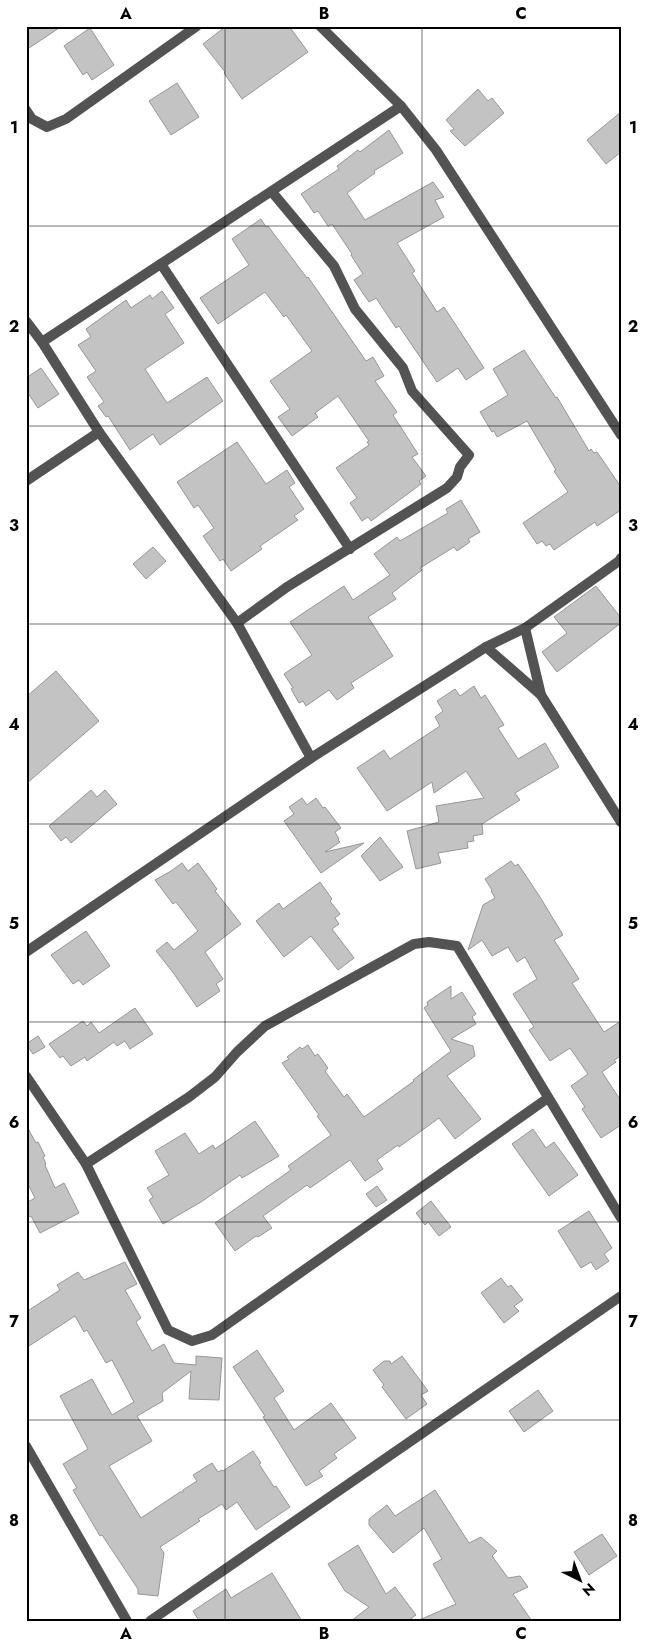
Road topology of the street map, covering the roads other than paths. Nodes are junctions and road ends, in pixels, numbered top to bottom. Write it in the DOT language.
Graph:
graph roads {
  1 [pos="197,26"];
  2 [pos="320,26"];
  3 [pos="401,106"];
  4 [pos="26,110"];
  5 [pos="272,192"];
  6 [pos="161,264"];
  7 [pos="26,321"];
  8 [pos="42,342"];
  9 [pos="99,432"];
  10 [pos="621,435"];
  11 [pos="26,481"];
  12 [pos="350,549"];
  13 [pos="621,558"];
  14 [pos="237,623"];
  15 [pos="525,628"];
  16 [pos="486,647"];
  17 [pos="541,695"];
  18 [pos="311,758"];
  19 [pos="621,822"];
  20 [pos="26,952"];
  21 [pos="26,1076"];
  22 [pos="548,1098"];
  23 [pos="86,1164"];
  24 [pos="621,1218"];
  25 [pos="621,1296"];
  26 [pos="26,1446"];
  27 [pos="127,1621"];
  28 [pos="150,1621"];
  1 -- 4 [label="street"];
  2 -- 3 [label="street"];
  3 -- 5 [label="street"];
  3 -- 10 [label="street"];
  5 -- 6 [label="street"];
  5 -- 12 [label="street"];
  6 -- 8 [label="street"];
  6 -- 12 [label="street"];
  7 -- 8 [label="street"];
  8 -- 9 [label="street"];
  9 -- 11 [label="street"];
  9 -- 14 [label="street"];
  12 -- 14 [label="street"];
  13 -- 15 [label="street"];
  14 -- 18 [label="street"];
  15 -- 16 [label="street"];
  15 -- 17 [label="street"];
  16 -- 17 [label="street"];
  16 -- 18 [label="street"];
  17 -- 19 [label="street"];
  18 -- 20 [label="street"];
  21 -- 23 [label="street"];
  22 -- 23 [label="street"];
  22 -- 23 [label="street"];
  22 -- 24 [label="street"];
  25 -- 28 [label="street"];
  26 -- 27 [label="street"];
}
